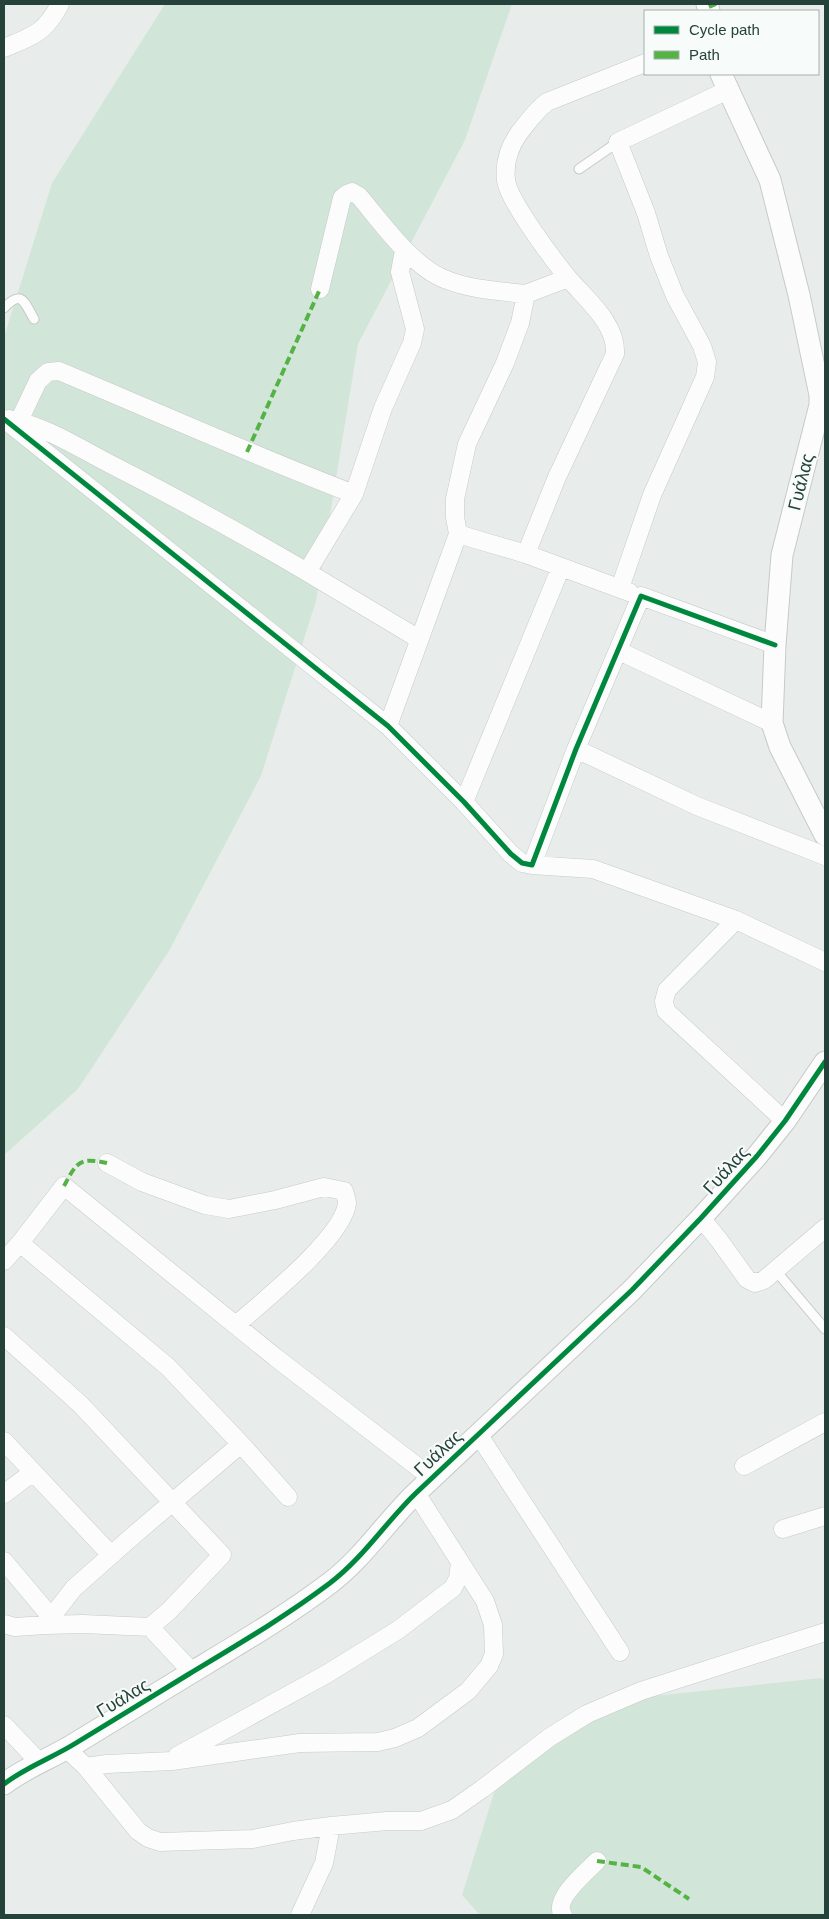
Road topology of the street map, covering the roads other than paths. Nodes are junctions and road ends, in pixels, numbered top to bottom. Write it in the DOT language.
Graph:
graph roads {
  1 [pos="60,4"];
  2 [pos="4,48"];
  3 [pos="644,63"];
  4 [pos="725,82"];
  5 [pos="618,142"];
  6 [pos="579,169"];
  7 [pos="404,250"];
  8 [pos="568,278"];
  9 [pos="320,289"];
  10 [pos="526,294"];
  11 [pos="4,308"];
  12 [pos="34,319"];
  13 [pos="9,419"];
  14 [pos="354,494"];
  15 [pos="458,534"];
  16 [pos="526,554"];
  17 [pos="561,566"];
  18 [pos="307,572"];
  19 [pos="620,588"];
  20 [pos="641,596"];
  21 [pos="419,639"];
  22 [pos="775,645"];
  23 [pos="619,651"];
  24 [pos="772,723"];
  25 [pos="388,726"];
  26 [pos="576,750"];
  27 [pos="464,802"];
  28 [pos="825,835"];
  29 [pos="825,856"];
  30 [pos="532,864"];
  31 [pos="736,920"];
  32 [pos="825,962"];
  33 [pos="825,1062"];
  34 [pos="786,1120"];
  35 [pos="107,1163"];
  36 [pos="701,1218"];
  37 [pos="823,1235"];
  38 [pos="20,1243"];
  39 [pos="4,1261"];
  40 [pos="776,1271"];
  41 [pos="236,1325"];
  42 [pos="825,1329"];
  43 [pos="4,1336"];
  44 [pos="825,1422"];
  45 [pos="478,1434"];
  46 [pos="4,1440"];
  47 [pos="242,1444"];
  48 [pos="744,1466"];
  49 [pos="33,1472"];
  50 [pos="432,1478"];
  51 [pos="416,1493"];
  52 [pos="4,1494"];
  53 [pos="288,1497"];
  54 [pos="173,1501"];
  55 [pos="825,1516"];
  56 [pos="783,1529"];
  57 [pos="111,1555"];
  58 [pos="4,1561"];
  59 [pos="460,1563"];
  60 [pos="48,1621"];
  61 [pos="4,1624"];
  62 [pos="150,1627"];
  63 [pos="825,1632"];
  64 [pos="620,1652"];
  65 [pos="192,1672"];
  66 [pos="4,1725"];
  67 [pos="67,1748"];
  68 [pos="172,1761"];
  69 [pos="40,1763"];
  70 [pos="86,1767"];
  71 [pos="4,1784"];
  72 [pos="331,1826"];
  73 [pos="598,1861"];
  74 [pos="300,1915"];
  75 [pos="563,1915"];
  1 -- 2 [label="street"];
  3 -- 8 [label="street"];
  4 -- 5 [label="street"];
  4 -- 22 [label="street, Γυάλας"];
  5 -- 6 [label="lane"];
  5 -- 19 [label="street"];
  7 -- 9 [label="street"];
  7 -- 10 [label="street"];
  7 -- 14 [label="street"];
  8 -- 10 [label="street"];
  8 -- 16 [label="street"];
  10 -- 15 [label="street"];
  11 -- 12 [label="lane"];
  13 -- 14 [label="street"];
  13 -- 18 [label="street"];
  13 -- 25 [label="street"];
  14 -- 18 [label="street"];
  15 -- 16 [label="street"];
  15 -- 21 [label="street"];
  16 -- 17 [label="street"];
  17 -- 19 [label="street"];
  17 -- 27 [label="street"];
  18 -- 21 [label="street"];
  19 -- 20 [label="street"];
  20 -- 22 [label="street"];
  20 -- 23 [label="street"];
  21 -- 25 [label="street"];
  22 -- 24 [label="street, Γυάλας"];
  23 -- 24 [label="street"];
  23 -- 26 [label="street"];
  24 -- 28 [label="street, Γυάλας"];
  25 -- 27 [label="street"];
  26 -- 29 [label="street"];
  26 -- 30 [label="street"];
  27 -- 30 [label="street"];
  30 -- 31 [label="street"];
  31 -- 32 [label="street"];
  31 -- 34 [label="street"];
  33 -- 34 [label="street, Γυάλας"];
  34 -- 36 [label="street, Γυάλας"];
  35 -- 41 [label="street"];
  36 -- 40 [label="street"];
  36 -- 45 [label="street, Γυάλας"];
  37 -- 40 [label="street"];
  38 -- 39 [label="street"];
  38 -- 41 [label="street"];
  38 -- 47 [label="street"];
  40 -- 42 [label="lane"];
  41 -- 50 [label="street"];
  43 -- 54 [label="street"];
  44 -- 48 [label="street"];
  45 -- 50 [label="street, Γυάλας"];
  45 -- 64 [label="street"];
  46 -- 49 [label="street"];
  47 -- 53 [label="street"];
  47 -- 54 [label="street"];
  49 -- 52 [label="street"];
  49 -- 57 [label="street"];
  50 -- 51 [label="street, Γυάλας"];
  51 -- 59 [label="street"];
  51 -- 65 [label="street, Γυάλας"];
  54 -- 57 [label="street"];
  54 -- 62 [label="street"];
  55 -- 56 [label="street"];
  57 -- 60 [label="street"];
  58 -- 60 [label="street"];
  59 -- 68 [label="street"];
  59 -- 68 [label="street"];
  60 -- 61 [label="street"];
  60 -- 62 [label="street"];
  62 -- 65 [label="street"];
  63 -- 72 [label="street"];
  65 -- 67 [label="street, Γυάλας"];
  66 -- 69 [label="street"];
  67 -- 69 [label="street, Γυάλας"];
  67 -- 70 [label="street"];
  68 -- 70 [label="street"];
  69 -- 71 [label="street, Γυάλας"];
  70 -- 72 [label="street"];
  72 -- 74 [label="street"];
  73 -- 75 [label="street"];
}
